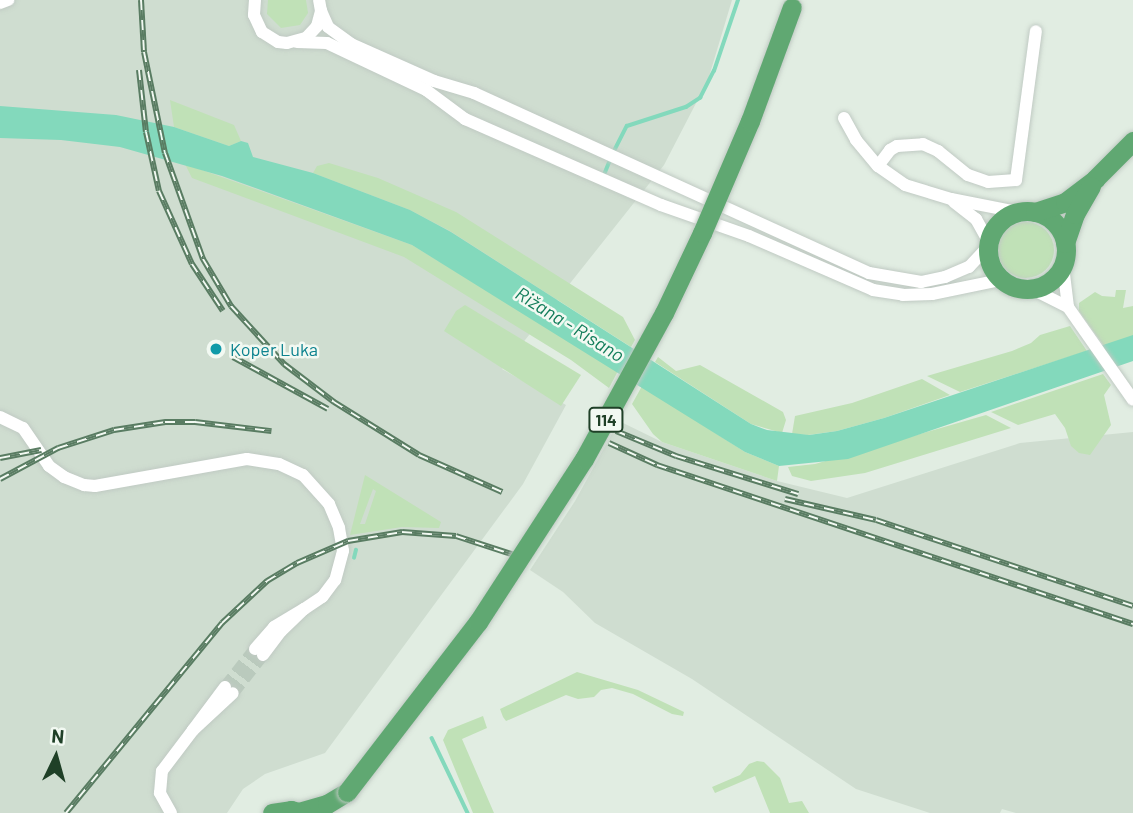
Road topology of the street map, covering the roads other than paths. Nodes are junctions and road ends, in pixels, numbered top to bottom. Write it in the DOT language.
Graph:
graph roads {
  1 [pos="8,0"];
  2 [pos="254,2"];
  3 [pos="0,3"];
  4 [pos="793,4"];
  5 [pos="320,5"];
  6 [pos="1036,31"];
  7 [pos="297,42"];
  8 [pos="844,118"];
  9 [pos="1133,141"];
  10 [pos="878,166"];
  11 [pos="1095,179"];
  12 [pos="951,199"];
  13 [pos="1026,212"];
  14 [pos="1066,243"];
  15 [pos="988,244"];
  16 [pos="1063,266"];
  17 [pos="1000,280"];
  18 [pos="1032,289"];
  19 [pos="1070,310"];
  20 [pos="1133,400"];
  21 [pos="0,417"];
  22 [pos="259,652"];
  23 [pos="229,690"];
  24 [pos="347,792"];
  25 [pos="300,812"];
  26 [pos="171,813"];
  27 [pos="272,813"];
  28 [pos="336,813"];
  1 -- 3 [label="street"];
  2 -- 7 [label="street"];
  4 -- 24 [label="main road, 114, bridge"];
  5 -- 7 [label="street"];
  5 -- 15 [label="street"];
  6 -- 10 [label="street"];
  7 -- 17 [label="street"];
  8 -- 10 [label="street"];
  9 -- 11 [label="main road"];
  10 -- 12 [label="street"];
  11 -- 13 [label="main road"];
  11 -- 14 [label="main road"];
  12 -- 13 [label="street"];
  12 -- 15 [label="street"];
  13 -- 14 [label="main road"];
  13 -- 15 [label="main road"];
  14 -- 16 [label="main road"];
  15 -- 17 [label="main road"];
  16 -- 18 [label="main road"];
  16 -- 19 [label="street"];
  17 -- 18 [label="main road"];
  18 -- 19 [label="street"];
  19 -- 20 [label="street"];
  21 -- 22 [label="street"];
  23 -- 26 [label="street"];
  24 -- 25 [label="main road, 114"];
  24 -- 28 [label="main road, 114"];
  25 -- 27 [label="main road, 114"];
}
